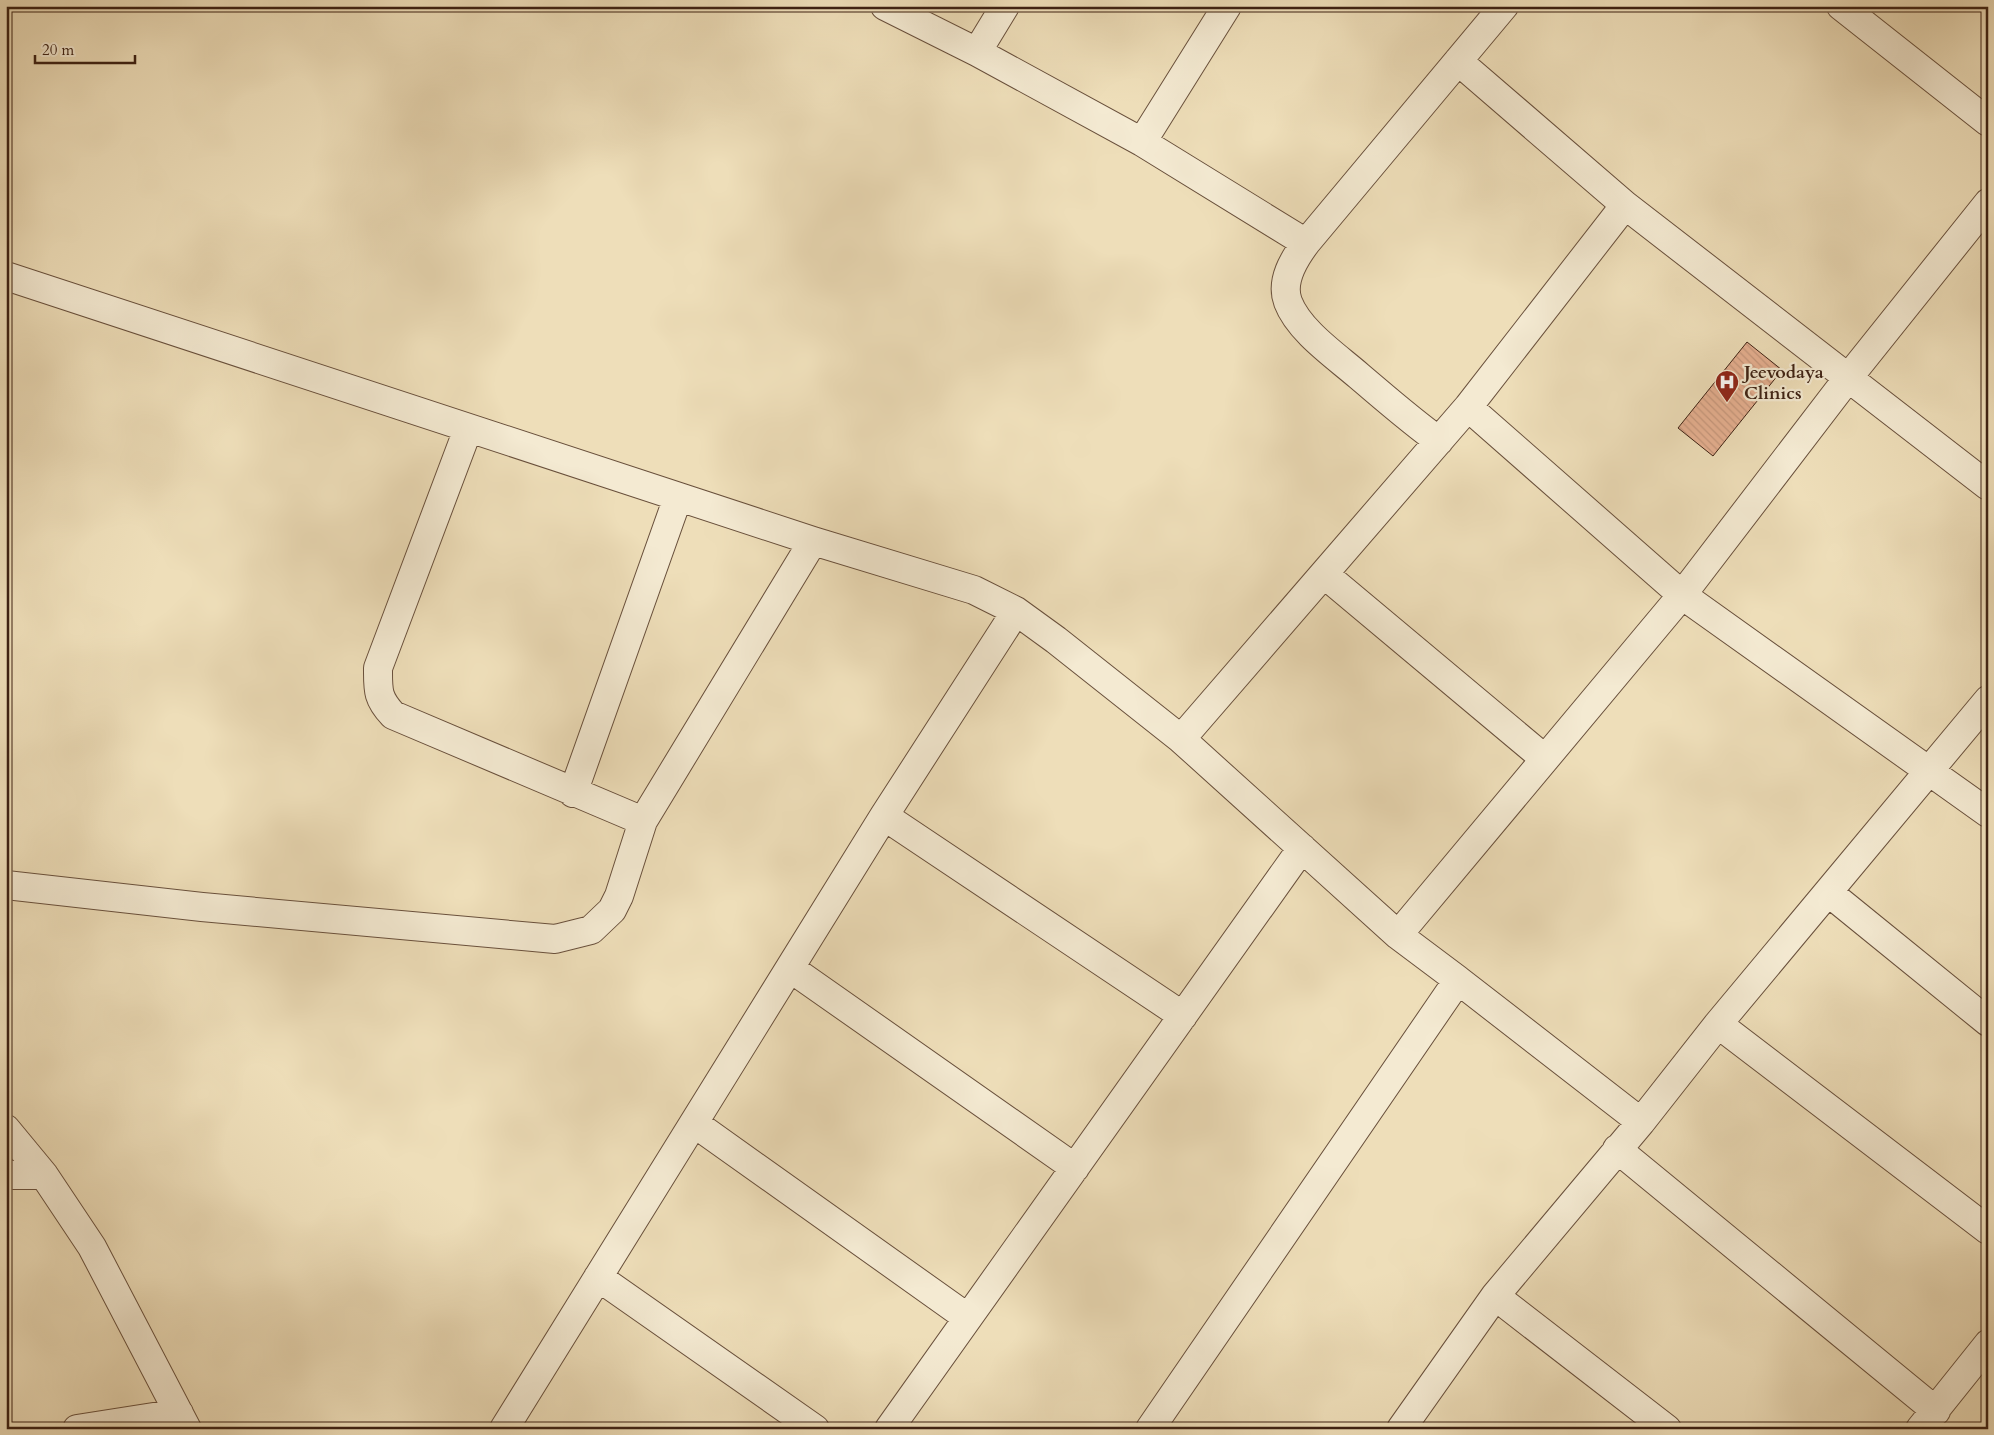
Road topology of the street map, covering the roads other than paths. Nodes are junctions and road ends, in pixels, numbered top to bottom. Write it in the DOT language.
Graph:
graph roads {
  1 [pos="885,6"];
  2 [pos="1005,6"];
  3 [pos="1227,6"];
  4 [pos="1504,6"];
  5 [pos="1841,6"];
  6 [pos="977,52"];
  7 [pos="1458,61"];
  8 [pos="1988,122"];
  9 [pos="1142,142"];
  10 [pos="1988,203"];
  11 [pos="1624,205"];
  12 [pos="1306,243"];
  13 [pos="6,276"];
  14 [pos="1848,378"];
  15 [pos="1468,407"];
  16 [pos="468,429"];
  17 [pos="1439,441"];
  18 [pos="1988,486"];
  19 [pos="678,497"];
  20 [pos="813,541"];
  21 [pos="1324,574"];
  22 [pos="1682,594"];
  23 [pos="1016,611"];
  24 [pos="1988,700"];
  25 [pos="1181,739"];
  26 [pos="1545,759"];
  27 [pos="1930,770"];
  28 [pos="573,793"];
  29 [pos="1988,813"];
  30 [pos="884,816"];
  31 [pos="643,821"];
  32 [pos="1302,848"];
  33 [pos="6,885"];
  34 [pos="1828,892"];
  35 [pos="1398,934"];
  36 [pos="790,968"];
  37 [pos="1458,980"];
  38 [pos="1183,1016"];
  39 [pos="1988,1022"];
  40 [pos="1718,1024"];
  41 [pos="1641,1122"];
  42 [pos="694,1123"];
  43 [pos="6,1129"];
  44 [pos="1617,1149"];
  45 [pos="1075,1168"];
  46 [pos="6,1175"];
  47 [pos="44,1175"];
  48 [pos="1988,1230"];
  49 [pos="598,1277"];
  50 [pos="1495,1296"];
  51 [pos="968,1318"];
  52 [pos="1988,1344"];
  53 [pos="1928,1420"];
  54 [pos="183,1421"];
  55 [pos="1660,1427"];
  56 [pos="78,1429"];
  57 [pos="504,1429"];
  58 [pos="815,1429"];
  59 [pos="889,1429"];
  60 [pos="1150,1429"];
  61 [pos="1400,1429"];
  1 -- 6 [label="street"];
  2 -- 6 [label="street"];
  3 -- 9 [label="street"];
  4 -- 7 [label="street"];
  5 -- 8 [label="street"];
  6 -- 9 [label="street"];
  7 -- 11 [label="street"];
  7 -- 12 [label="street"];
  9 -- 12 [label="street"];
  10 -- 14 [label="street"];
  11 -- 14 [label="street"];
  11 -- 15 [label="street"];
  12 -- 17 [label="street"];
  13 -- 16 [label="street"];
  14 -- 18 [label="street"];
  14 -- 22 [label="street"];
  15 -- 17 [label="street"];
  15 -- 22 [label="street"];
  16 -- 19 [label="street"];
  16 -- 28 [label="street"];
  17 -- 21 [label="street"];
  19 -- 20 [label="street"];
  19 -- 28 [label="street"];
  20 -- 23 [label="street"];
  20 -- 31 [label="street"];
  21 -- 25 [label="street"];
  21 -- 26 [label="street"];
  22 -- 26 [label="street"];
  22 -- 27 [label="street"];
  23 -- 25 [label="street"];
  23 -- 30 [label="street"];
  24 -- 27 [label="street"];
  25 -- 32 [label="street"];
  26 -- 35 [label="street"];
  27 -- 29 [label="street"];
  27 -- 34 [label="street"];
  28 -- 31 [label="street"];
  30 -- 36 [label="street"];
  30 -- 38 [label="street"];
  31 -- 33 [label="street"];
  32 -- 35 [label="street"];
  32 -- 38 [label="street"];
  34 -- 39 [label="street"];
  34 -- 40 [label="street"];
  35 -- 37 [label="street"];
  36 -- 42 [label="street"];
  36 -- 45 [label="street"];
  37 -- 41 [label="street"];
  37 -- 60 [label="street"];
  38 -- 45 [label="street"];
  40 -- 41 [label="street"];
  40 -- 48 [label="street"];
  41 -- 44 [label="street"];
  42 -- 49 [label="street"];
  42 -- 51 [label="street"];
  43 -- 47 [label="street"];
  44 -- 50 [label="street"];
  44 -- 53 [label="street"];
  45 -- 51 [label="street"];
  46 -- 47 [label="street"];
  47 -- 54 [label="street"];
  49 -- 57 [label="street"];
  49 -- 58 [label="street"];
  50 -- 55 [label="street"];
  50 -- 61 [label="street"];
  51 -- 59 [label="street"];
  52 -- 53 [label="street"];
  54 -- 56 [label="street"];
}
